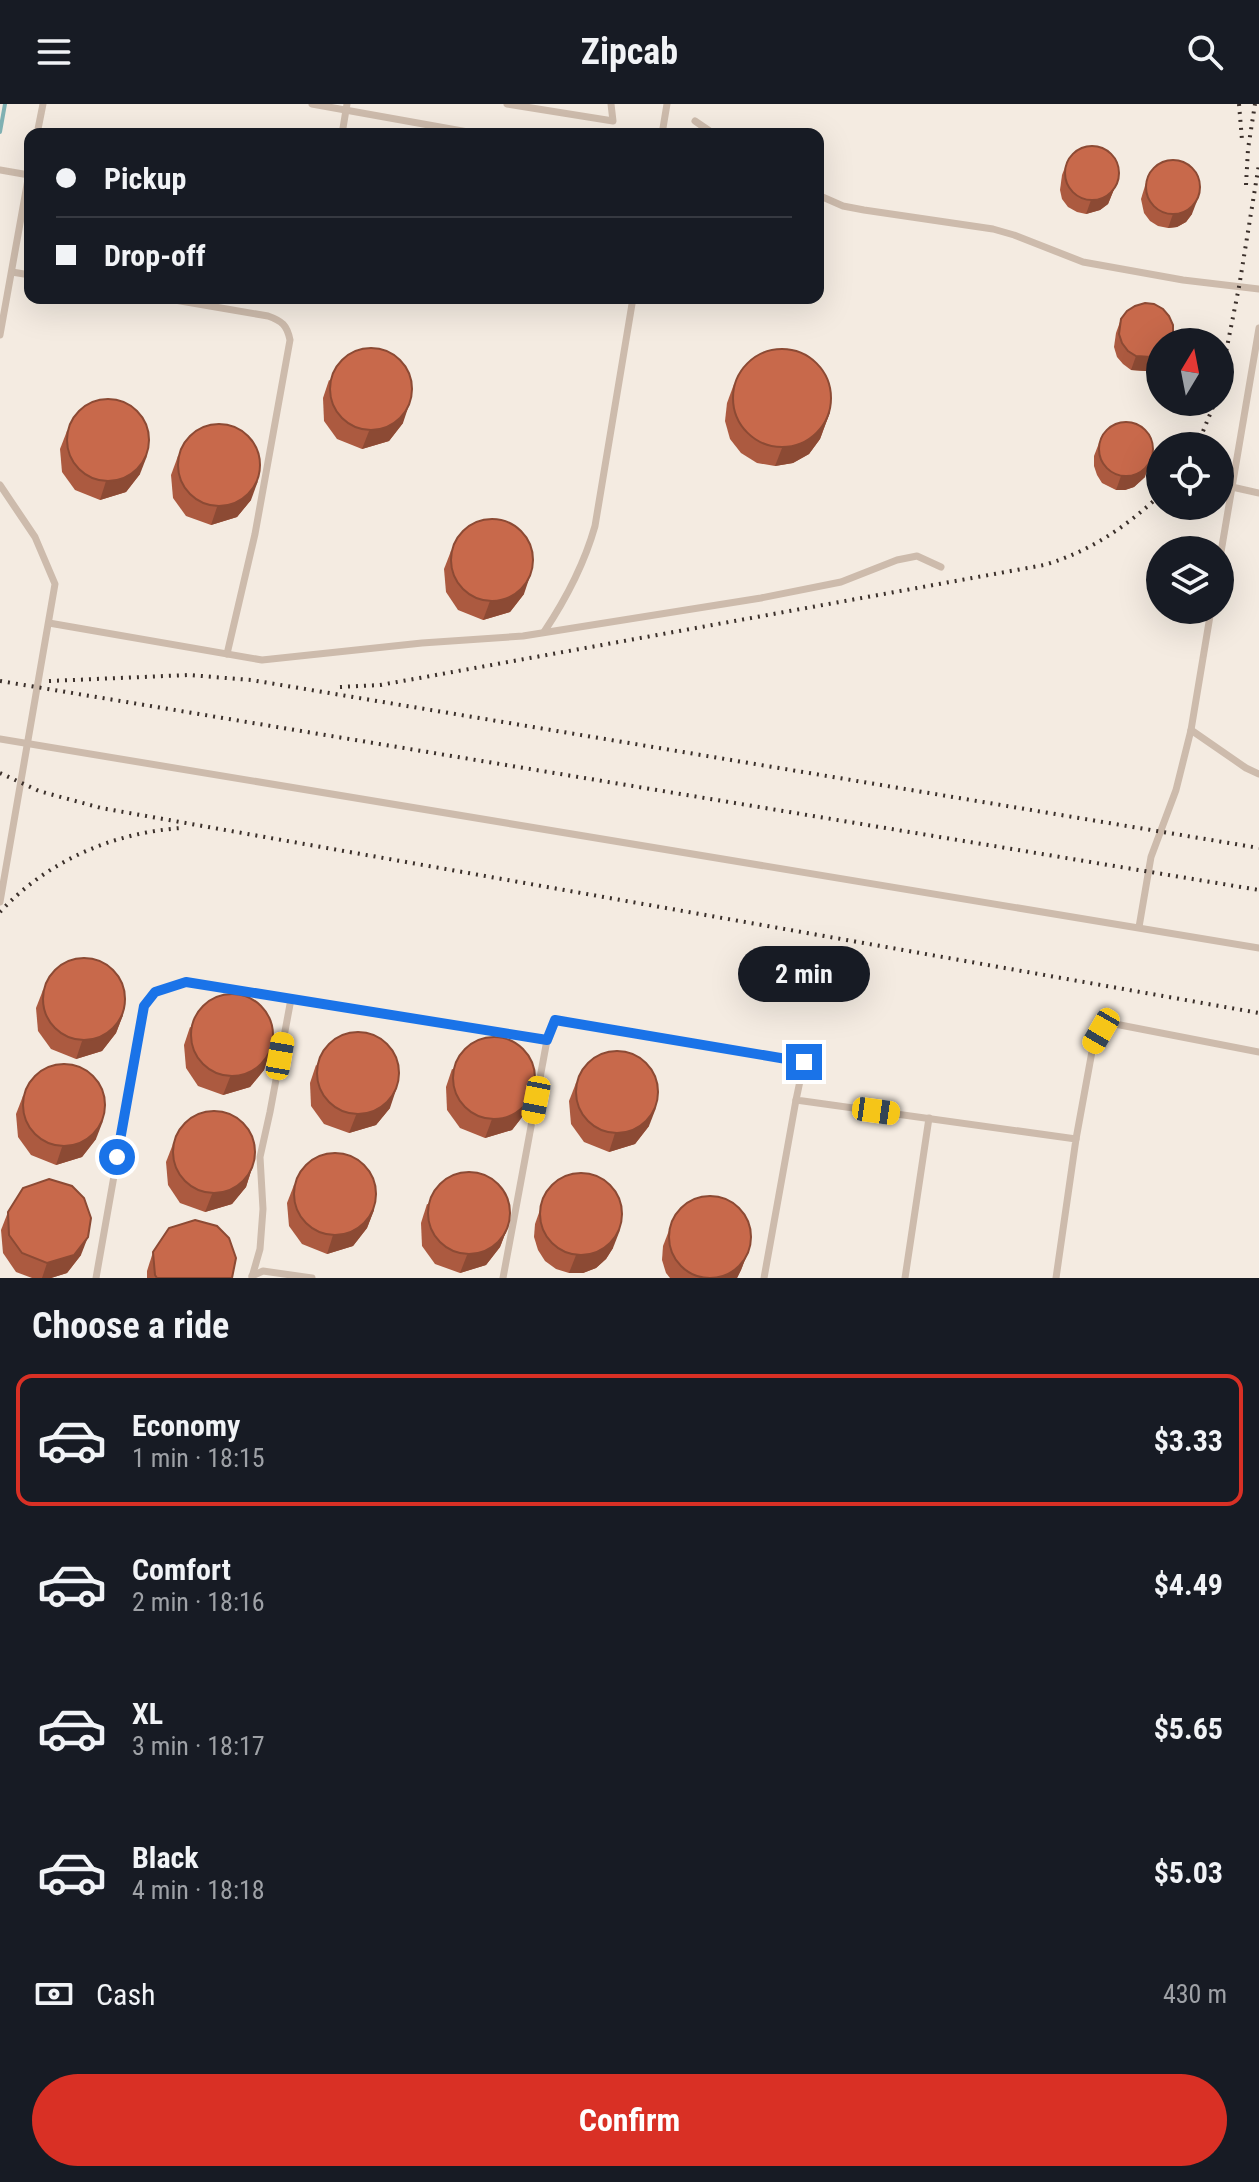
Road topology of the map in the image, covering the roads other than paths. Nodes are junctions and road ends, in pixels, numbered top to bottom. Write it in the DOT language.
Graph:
graph roads {
  1 [pos="43,104"];
  2 [pos="312,104"];
  3 [pos="507,104"];
  4 [pos="611,104"];
  5 [pos="667,104"];
  6 [pos="347,107"];
  7 [pos="695,121"];
  8 [pos="38,128"];
  9 [pos="343,128"];
  10 [pos="450,128"];
  11 [pos="663,128"];
  12 [pos="705,128"];
  13 [pos="0,170"];
  14 [pos="24,172"];
  15 [pos="824,198"];
  16 [pos="24,201"];
  17 [pos="12,272"];
  18 [pos="24,274"];
  19 [pos="1259,289"];
  20 [pos="198,304"];
  21 [pos="632,304"];
  22 [pos="1259,328"];
  23 [pos="0,335"];
  24 [pos="1234,475"];
  25 [pos="0,485"];
  26 [pos="1234,487"];
  27 [pos="1259,493"];
  28 [pos="941,567"];
  29 [pos="49,623"];
  30 [pos="1209,624"];
  31 [pos="544,632"];
  32 [pos="227,654"];
  33 [pos="1191,730"];
  34 [pos="0,739"];
  35 [pos="28,742"];
  36 [pos="1259,774"];
  37 [pos="0,902"];
  38 [pos="1139,927"];
  39 [pos="1259,948"];
  40 [pos="291,999"];
  41 [pos="547,1040"];
  42 [pos="1259,1052"];
  43 [pos="796,1100"];
  44 [pos="929,1118"];
  45 [pos="1076,1139"];
  46 [pos="250,1277"];
  47 [pos="96,1278"];
  48 [pos="312,1278"];
  49 [pos="503,1278"];
  50 [pos="764,1278"];
  51 [pos="905,1278"];
  52 [pos="1056,1278"];
  1 -- 8 [label="lane"];
  2 -- 6 [label="lane"];
  3 -- 4 [label="lane"];
  5 -- 11 [label="lane"];
  6 -- 9 [label="lane"];
  6 -- 10 [label="lane"];
  7 -- 12 [label="lane"];
  13 -- 14 [label="lane"];
  15 -- 19 [label="lane"];
  16 -- 17 [label="lane"];
  17 -- 18 [label="lane"];
  17 -- 23 [label="lane"];
  20 -- 32 [label="lane"];
  21 -- 31 [label="lane"];
  22 -- 24 [label="lane"];
  25 -- 29 [label="lane"];
  26 -- 27 [label="lane"];
  28 -- 31 [label="lane"];
  29 -- 32 [label="lane"];
  29 -- 35 [label="lane"];
  30 -- 33 [label="lane"];
  31 -- 32 [label="lane"];
  33 -- 36 [label="lane"];
  33 -- 38 [label="lane"];
  34 -- 35 [label="lane"];
  35 -- 37 [label="lane"];
  35 -- 38 [label="lane"];
  38 -- 39 [label="lane"];
  40 -- 41 [label="lane"];
  40 -- 46 [label="lane"];
  40 -- 47 [label="lane"];
  41 -- 43 [label="lane"];
  41 -- 49 [label="lane"];
  42 -- 45 [label="lane"];
  43 -- 44 [label="lane"];
  43 -- 50 [label="lane"];
  44 -- 45 [label="lane"];
  44 -- 51 [label="lane"];
  45 -- 52 [label="lane"];
  46 -- 48 [label="lane"];
}
